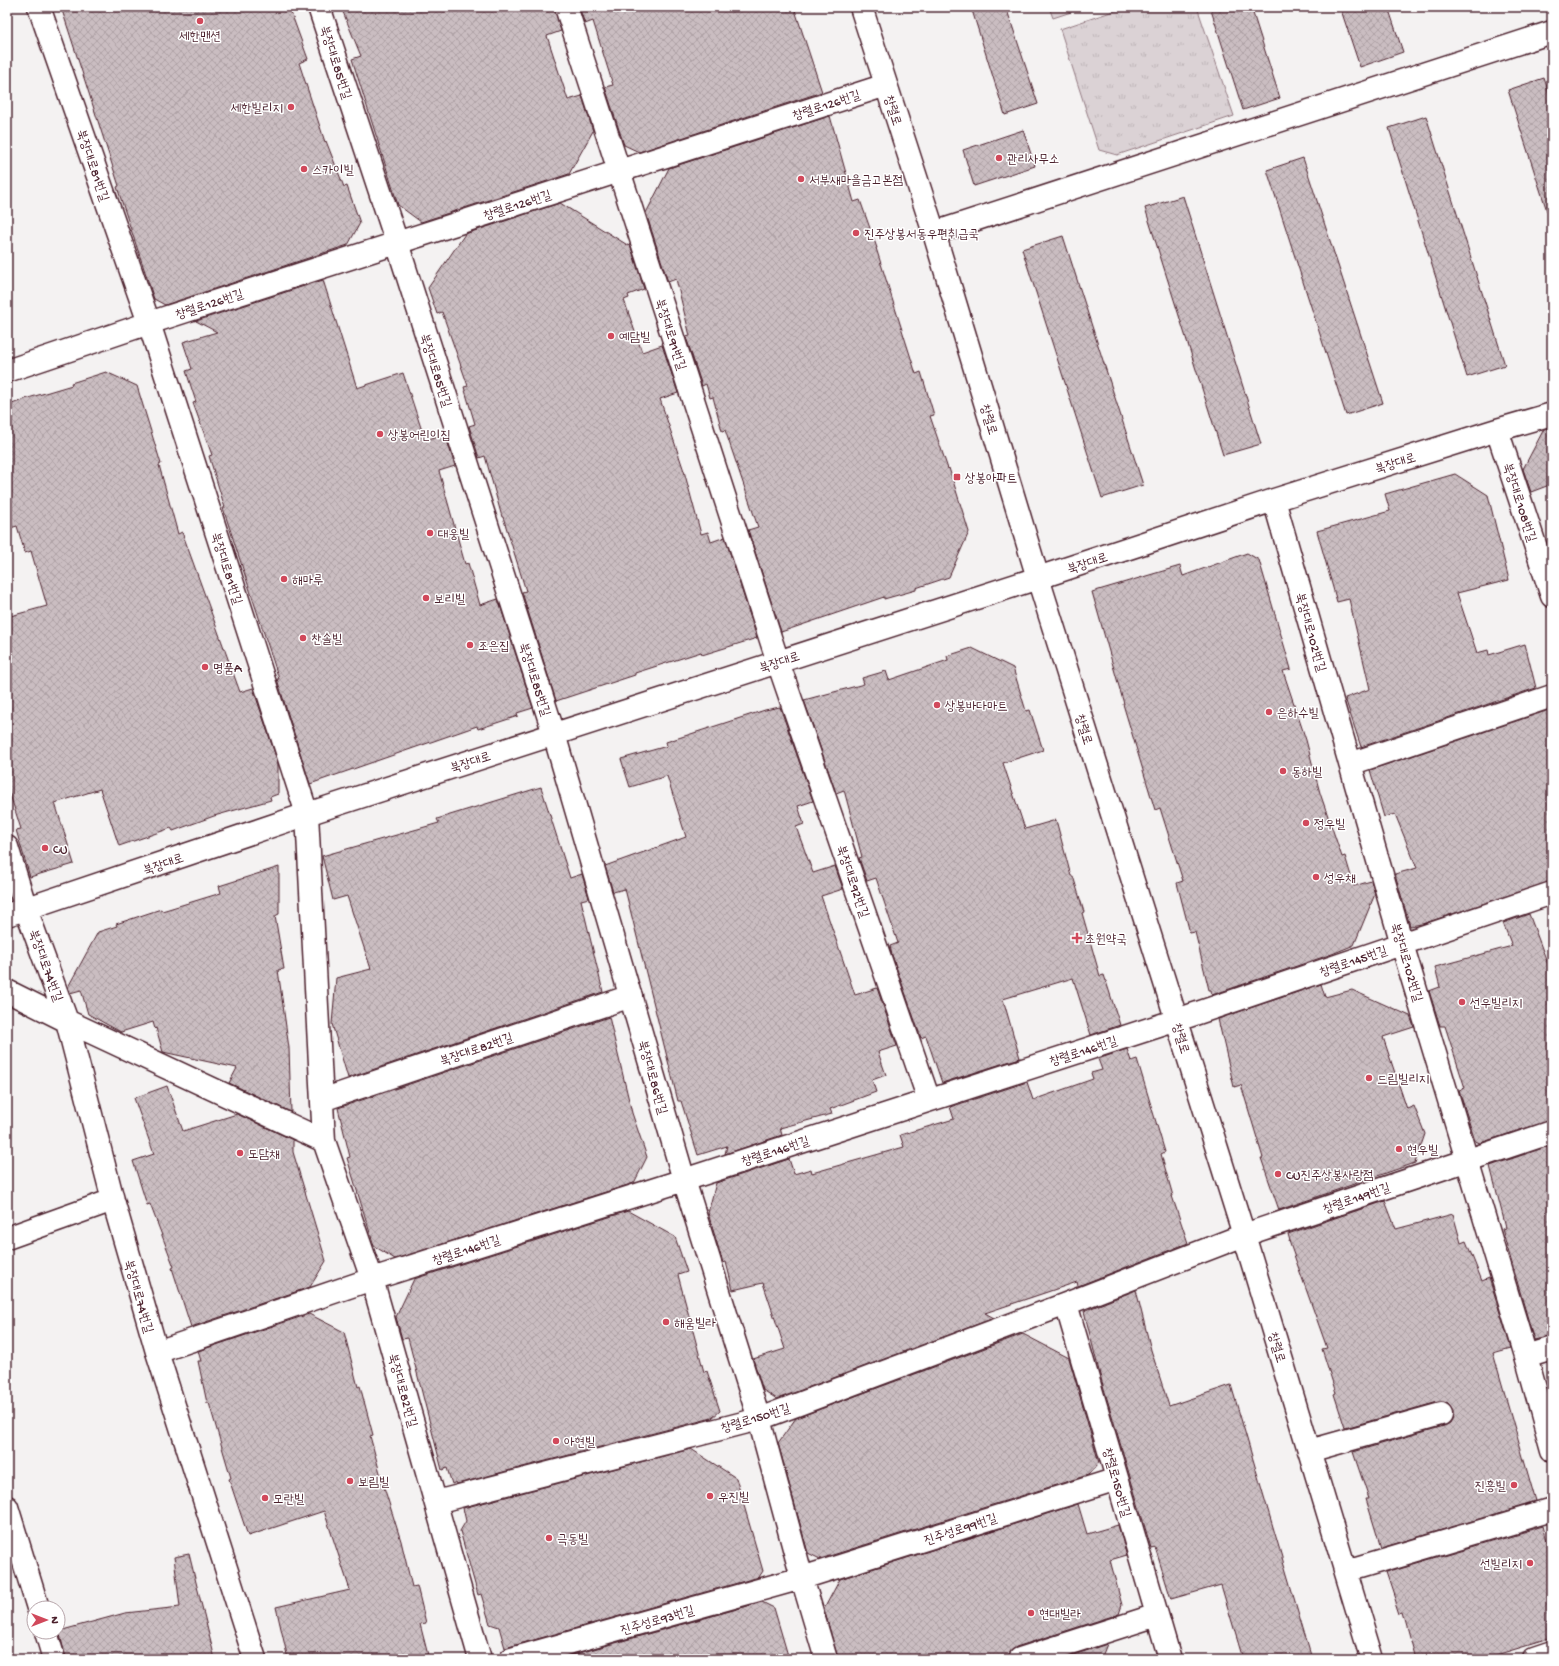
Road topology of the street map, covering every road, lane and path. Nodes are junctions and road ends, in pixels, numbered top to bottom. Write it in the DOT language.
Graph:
graph roads {
  1 [pos="39,7"];
  2 [pos="319,7"];
  3 [pos="566,7"];
  4 [pos="861,7"];
  5 [pos="1552,32"];
  6 [pos="886,84"];
  7 [pos="619,171"];
  8 [pos="934,233"];
  9 [pos="397,243"];
  10 [pos="149,323"];
  11 [pos="7,371"];
  12 [pos="1552,414"];
  13 [pos="1497,430"];
  14 [pos="1274,500"];
  15 [pos="1038,578"];
  16 [pos="1552,596"];
  17 [pos="778,662"];
  18 [pos="1552,696"];
  19 [pos="554,734"];
  20 [pos="1350,764"];
  21 [pos="307,814"];
  22 [pos="7,847"];
  23 [pos="1552,893"];
  24 [pos="17,912"];
  25 [pos="1402,944"];
  26 [pos="7,991"];
  27 [pos="631,996"];
  28 [pos="1177,1020"];
  29 [pos="67,1021"];
  30 [pos="322,1100"];
  31 [pos="929,1100"];
  32 [pos="1552,1132"];
  33 [pos="324,1141"];
  34 [pos="1468,1160"];
  35 [pos="684,1180"];
  36 [pos="112,1200"];
  37 [pos="1244,1235"];
  38 [pos="7,1238"];
  39 [pos="372,1278"];
  40 [pos="1066,1304"];
  41 [pos="1552,1348"];
  42 [pos="156,1352"];
  43 [pos="1526,1356"];
  44 [pos="1441,1414"];
  45 [pos="759,1419"];
  46 [pos="1552,1450"];
  47 [pos="1309,1451"];
  48 [pos="1117,1479"];
  49 [pos="436,1502"];
  50 [pos="7,1507"];
  51 [pos="1552,1510"];
  52 [pos="1346,1571"];
  53 [pos="802,1578"];
  54 [pos="36,1600"];
  55 [pos="1157,1615"];
  56 [pos="48,1640"];
  57 [pos="1552,1653"];
  58 [pos="54,1659"];
  59 [pos="255,1659"];
  60 [pos="480,1659"];
  61 [pos="511,1659"];
  62 [pos="826,1659"];
  63 [pos="1020,1659"];
  64 [pos="1170,1659"];
  65 [pos="1372,1659"];
  66 [pos="1534,1659"];
  1 -- 10 [label="street, 북장대로81번길"];
  2 -- 9 [label="street, 북장대로85번길"];
  3 -- 7 [label="street, 북장대로91번길"];
  4 -- 6 [label="street, 창렬로"];
  5 -- 8 [label="street"];
  6 -- 7 [label="street, 창렬로126번길"];
  6 -- 8 [label="street, 창렬로"];
  7 -- 9 [label="street, 창렬로126번길"];
  7 -- 17 [label="street, 북장대로91번길"];
  8 -- 15 [label="street, 창렬로"];
  9 -- 10 [label="street, 창렬로126번길"];
  9 -- 19 [label="street, 북장대로85번길"];
  10 -- 11 [label="street"];
  10 -- 21 [label="street, 북장대로81번길"];
  12 -- 13 [label="street, 북장대로"];
  13 -- 14 [label="street, 북장대로"];
  13 -- 16 [label="street, 북장대로108번길"];
  14 -- 15 [label="street, 북장대로"];
  14 -- 20 [label="street, 북장대로102번길"];
  15 -- 17 [label="street, 북장대로"];
  15 -- 28 [label="street, 창렬로"];
  17 -- 19 [label="street, 북장대로"];
  17 -- 31 [label="street, 북장대로92번길"];
  18 -- 20 [label="street"];
  19 -- 21 [label="street, 북장대로"];
  19 -- 27 [label="street, 북장대로86번길"];
  20 -- 25 [label="street, 북장대로102번길"];
  21 -- 24 [label="street, 북장대로"];
  21 -- 30 [label="street, 북장대로82번길"];
  22 -- 24 [label="street, 북장대로74번길"];
  23 -- 25 [label="street, 창렬로145번길"];
  24 -- 29 [label="street, 북장대로74번길"];
  25 -- 28 [label="street, 창렬로145번길"];
  25 -- 34 [label="street, 북장대로102번길"];
  26 -- 29 [label="street"];
  27 -- 30 [label="street, 북장대로82번길"];
  27 -- 35 [label="street, 북장대로86번길"];
  28 -- 31 [label="street, 창렬로146번길"];
  28 -- 37 [label="street, 창렬로"];
  29 -- 33 [label="street"];
  29 -- 36 [label="street, 북장대로74번길"];
  30 -- 33 [label="street, 북장대로82번길"];
  31 -- 35 [label="street, 창렬로146번길"];
  32 -- 34 [label="street, 창렬로149번길"];
  33 -- 39 [label="street, 북장대로82번길"];
  34 -- 37 [label="street, 창렬로149번길"];
  34 -- 43 [label="street"];
  35 -- 39 [label="street, 창렬로146번길"];
  35 -- 45 [label="street, 북장대로86번길"];
  36 -- 38 [label="street"];
  36 -- 42 [label="street, 북장대로74번길"];
  37 -- 40 [label="street, 창렬로150번길"];
  37 -- 47 [label="street, 창렬로"];
  39 -- 42 [label="street"];
  39 -- 49 [label="street, 북장대로82번길"];
  40 -- 45 [label="street, 창렬로150번길"];
  40 -- 48 [label="street, 창렬로150번길"];
  41 -- 43 [label="street"];
  42 -- 59 [label="street, 북장대로74번길"];
  43 -- 46 [label="street"];
  44 -- 47 [label="street"];
  45 -- 49 [label="street, 창렬로150번길"];
  45 -- 53 [label="street"];
  47 -- 52 [label="street, 창렬로"];
  48 -- 53 [label="street, 진주성로99번길"];
  48 -- 55 [label="street, 창렬로150번길"];
  49 -- 60 [label="street"];
  50 -- 54 [label="street"];
  51 -- 52 [label="street"];
  52 -- 65 [label="street, 창렬로"];
  53 -- 61 [label="street, 진주성로93번길"];
  53 -- 62 [label="street"];
  55 -- 63 [label="street"];
  55 -- 64 [label="street, 창렬로150번길"];
  56 -- 58 [label="street"];
  57 -- 66 [label="street"];
}
